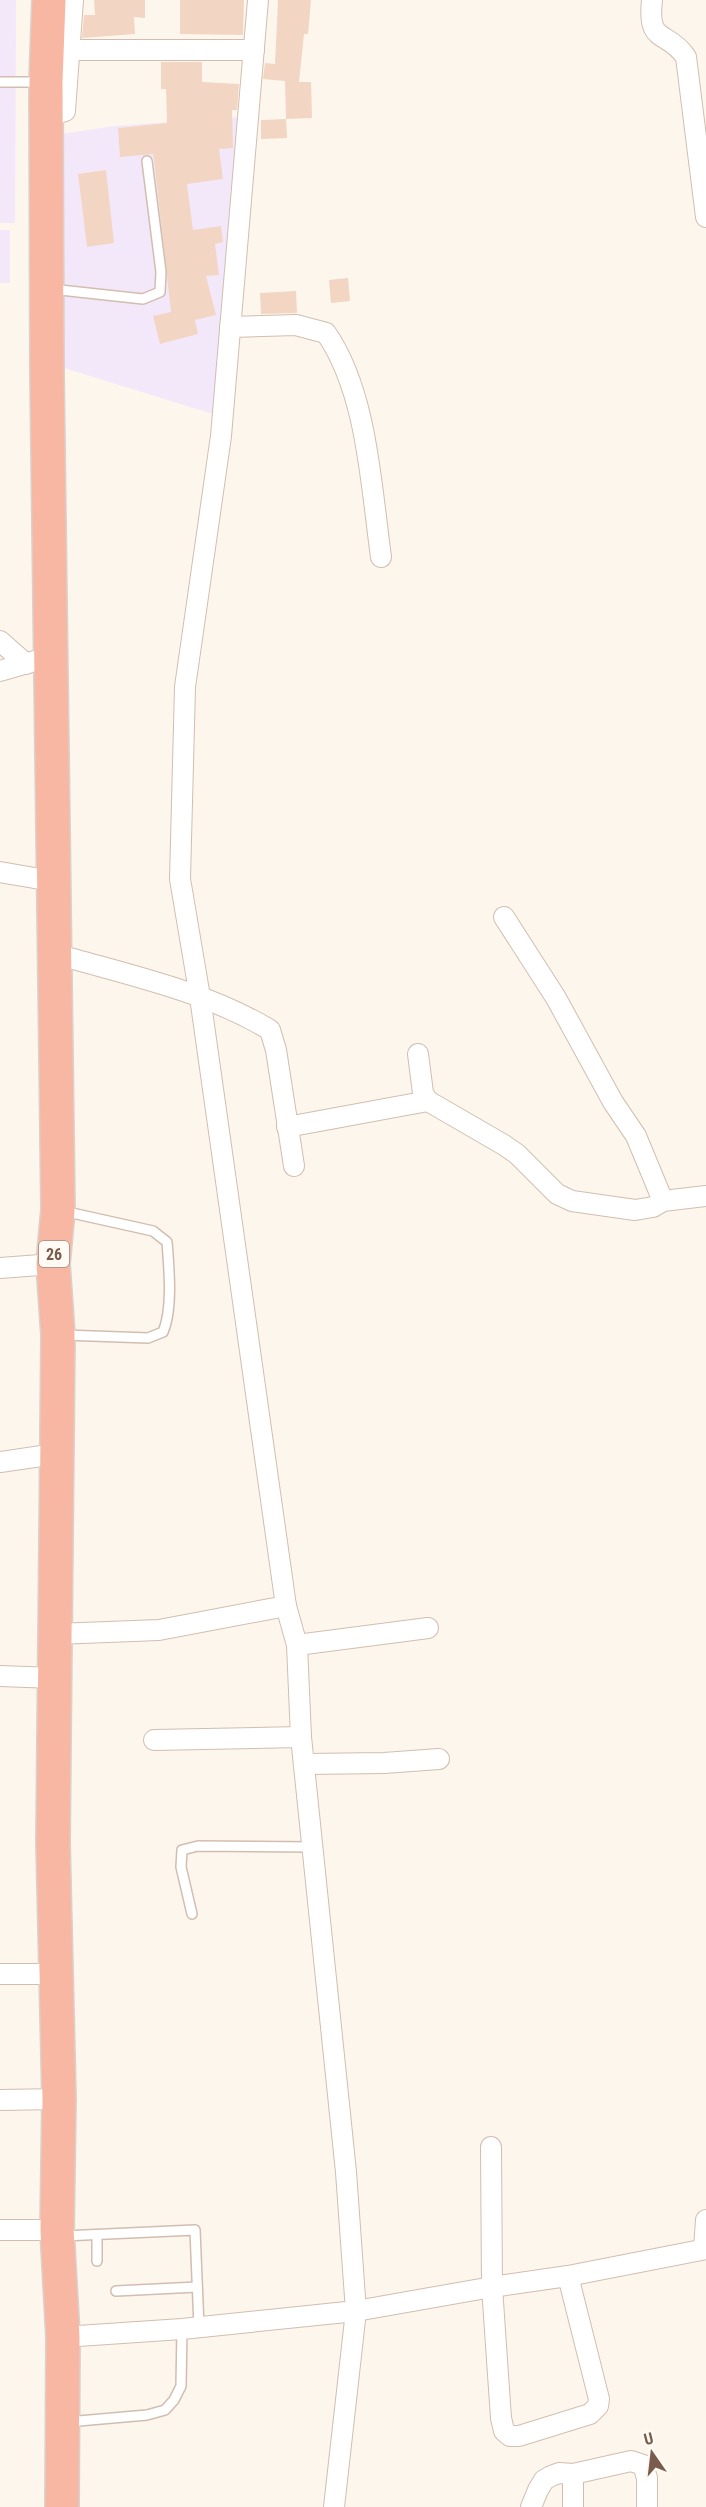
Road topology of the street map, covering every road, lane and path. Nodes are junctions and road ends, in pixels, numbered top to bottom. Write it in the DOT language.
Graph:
graph roads {
  1 [pos="50,0"];
  2 [pos="73,0"];
  3 [pos="258,0"];
  4 [pos="652,0"];
  5 [pos="71,50"];
  6 [pos="254,50"];
  7 [pos="0,82"];
  8 [pos="46,82"];
  9 [pos="46,117"];
  10 [pos="147,161"];
  11 [pos="706,217"];
  12 [pos="48,288"];
  13 [pos="230,327"];
  14 [pos="381,557"];
  15 [pos="0,641"];
  16 [pos="39,660"];
  17 [pos="0,670"];
  18 [pos="0,872"];
  19 [pos="52,881"];
  20 [pos="504,918"];
  21 [pos="56,954"];
  22 [pos="200,997"];
  23 [pos="418,1054"];
  24 [pos="428,1101"];
  25 [pos="287,1126"];
  26 [pos="294,1167"];
  27 [pos="706,1196"];
  28 [pos="663,1201"];
  29 [pos="58,1210"];
  30 [pos="53,1264"];
  31 [pos="0,1268"];
  32 [pos="58,1335"];
  33 [pos="55,1454"];
  34 [pos="0,1462"];
  35 [pos="286,1606"];
  36 [pos="428,1628"];
  37 [pos="56,1634"];
  38 [pos="297,1645"];
  39 [pos="0,1676"];
  40 [pos="54,1678"];
  41 [pos="301,1737"];
  42 [pos="154,1740"];
  43 [pos="439,1759"];
  44 [pos="306,1764"];
  45 [pos="314,1847"];
  46 [pos="192,1914"];
  47 [pos="0,1974"];
  48 [pos="56,1974"];
  49 [pos="59,2099"];
  50 [pos="0,2100"];
  51 [pos="491,2147"];
  52 [pos="706,2220"];
  53 [pos="0,2230"];
  54 [pos="57,2234"];
  55 [pos="97,2235"];
  56 [pos="705,2249"];
  57 [pos="97,2261"];
  58 [pos="568,2276"];
  59 [pos="197,2287"];
  60 [pos="492,2287"];
  61 [pos="116,2291"];
  62 [pos="356,2311"];
  63 [pos="191,2328"];
  64 [pos="63,2337"];
  65 [pos="61,2422"];
  66 [pos="573,2474"];
  67 [pos="62,2507"];
  68 [pos="334,2507"];
  69 [pos="531,2507"];
  70 [pos="573,2507"];
  71 [pos="647,2507"];
  1 -- 8 [label="highway, 26"];
  2 -- 5 [label="street"];
  3 -- 6 [label="street"];
  4 -- 11 [label="street"];
  5 -- 6 [label="street"];
  5 -- 9 [label="street"];
  6 -- 13 [label="street"];
  7 -- 8 [label="lane"];
  8 -- 9 [label="highway, 26"];
  9 -- 12 [label="highway, 26"];
  10 -- 12 [label="lane"];
  12 -- 16 [label="highway, 26"];
  13 -- 14 [label="street"];
  13 -- 22 [label="street"];
  15 -- 16 [label="street"];
  16 -- 17 [label="street"];
  16 -- 19 [label="highway, 26"];
  18 -- 19 [label="street"];
  19 -- 21 [label="highway, 26"];
  20 -- 28 [label="street"];
  21 -- 22 [label="street"];
  21 -- 29 [label="highway, 26"];
  22 -- 25 [label="street"];
  22 -- 35 [label="street"];
  23 -- 24 [label="street"];
  24 -- 25 [label="street"];
  24 -- 28 [label="street"];
  25 -- 26 [label="street"];
  27 -- 28 [label="street"];
  29 -- 30 [label="highway, 26"];
  29 -- 32 [label="lane"];
  30 -- 31 [label="street"];
  30 -- 32 [label="highway, 26"];
  32 -- 33 [label="highway, 26"];
  33 -- 34 [label="street"];
  33 -- 37 [label="highway, 26"];
  35 -- 37 [label="street"];
  35 -- 38 [label="street"];
  36 -- 38 [label="street"];
  37 -- 40 [label="highway, 26"];
  38 -- 41 [label="street"];
  39 -- 40 [label="street"];
  40 -- 48 [label="highway, 26"];
  41 -- 42 [label="street"];
  41 -- 44 [label="street"];
  43 -- 44 [label="street"];
  44 -- 45 [label="street"];
  45 -- 46 [label="lane"];
  45 -- 62 [label="street"];
  47 -- 48 [label="street"];
  48 -- 49 [label="highway, 26"];
  49 -- 50 [label="street"];
  49 -- 54 [label="highway, 26"];
  51 -- 60 [label="street"];
  52 -- 56 [label="street"];
  53 -- 54 [label="street"];
  54 -- 55 [label="lane"];
  54 -- 64 [label="highway, 26"];
  55 -- 57 [label="lane"];
  55 -- 59 [label="lane"];
  56 -- 58 [label="street"];
  58 -- 60 [label="street"];
  58 -- 60 [label="street"];
  59 -- 61 [label="lane"];
  59 -- 63 [label="lane"];
  60 -- 62 [label="street"];
  62 -- 63 [label="street"];
  62 -- 68 [label="street"];
  63 -- 64 [label="street"];
  63 -- 65 [label="lane"];
  64 -- 65 [label="highway, 26"];
  65 -- 67 [label="highway, 26"];
  66 -- 69 [label="street"];
  66 -- 70 [label="street"];
  66 -- 71 [label="street"];
}
